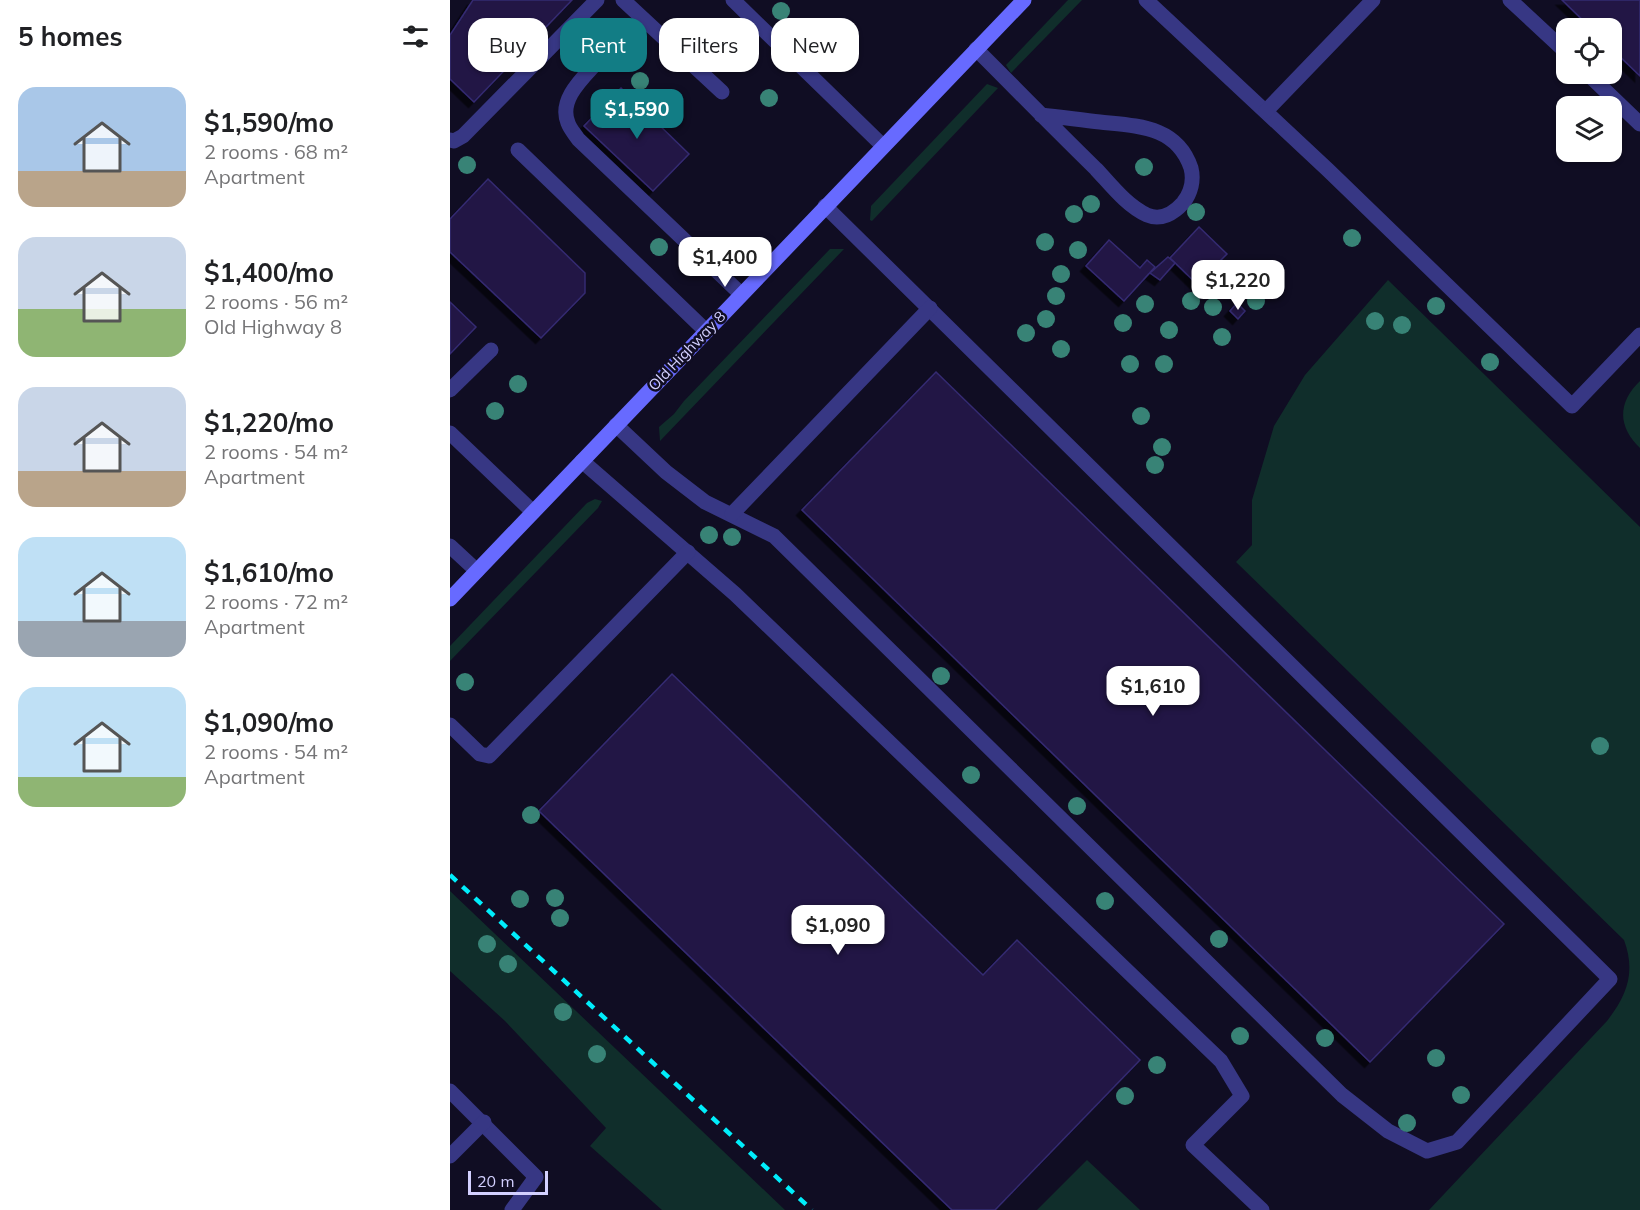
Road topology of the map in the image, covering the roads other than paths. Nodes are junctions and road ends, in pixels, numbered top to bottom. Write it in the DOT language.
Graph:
graph roads {
  1 [pos="597,0"];
  2 [pos="623,0"];
  3 [pos="734,0"];
  4 [pos="1024,0"];
  5 [pos="1146,0"];
  6 [pos="1373,0"];
  7 [pos="1510,0"];
  8 [pos="1556,43"];
  9 [pos="976,49"];
  10 [pos="589,72"];
  11 [pos="1598,84"];
  12 [pos="722,92"];
  13 [pos="1266,111"];
  14 [pos="1041,115"];
  15 [pos="1640,124"];
  16 [pos="450,140"];
  17 [pos="884,146"];
  18 [pos="518,150"];
  19 [pos="825,206"];
  20 [pos="741,294"];
  21 [pos="930,308"];
  22 [pos="706,331"];
  23 [pos="1640,335"];
  24 [pos="491,350"];
  25 [pos="450,390"];
  26 [pos="616,425"];
  27 [pos="450,433"];
  28 [pos="582,461"];
  29 [pos="534,512"];
  30 [pos="732,514"];
  31 [pos="450,546"];
  32 [pos="688,552"];
  33 [pos="477,571"];
  34 [pos="450,599"];
  35 [pos="450,725"];
  36 [pos="450,1090"];
  37 [pos="484,1122"];
  38 [pos="450,1156"];
  39 [pos="512,1210"];
  40 [pos="1262,1210"];
  1 -- 16 [label="street"];
  2 -- 12 [label="street"];
  3 -- 17 [label="street"];
  4 -- 9 [label="street, Old Highway 8"];
  5 -- 13 [label="street"];
  6 -- 13 [label="street"];
  7 -- 8 [label="street"];
  9 -- 14 [label="street"];
  9 -- 17 [label="street, Old Highway 8"];
  10 -- 20 [label="street"];
  11 -- 15 [label="street"];
  13 -- 23 [label="street"];
  14 -- 14 [label="street"];
  17 -- 19 [label="street, Old Highway 8"];
  18 -- 22 [label="street"];
  19 -- 20 [label="street, Old Highway 8"];
  19 -- 21 [label="street"];
  20 -- 22 [label="street, Old Highway 8"];
  21 -- 30 [label="street"];
  21 -- 30 [label="street"];
  22 -- 26 [label="street, Old Highway 8"];
  24 -- 25 [label="street"];
  26 -- 28 [label="street, Old Highway 8"];
  26 -- 30 [label="street"];
  27 -- 29 [label="street"];
  28 -- 29 [label="street, Old Highway 8"];
  28 -- 32 [label="street"];
  29 -- 33 [label="street, Old Highway 8"];
  31 -- 33 [label="street"];
  32 -- 35 [label="street"];
  32 -- 40 [label="street"];
  33 -- 34 [label="street, Old Highway 8"];
  36 -- 37 [label="street"];
  37 -- 38 [label="street"];
  37 -- 39 [label="street"];
}
